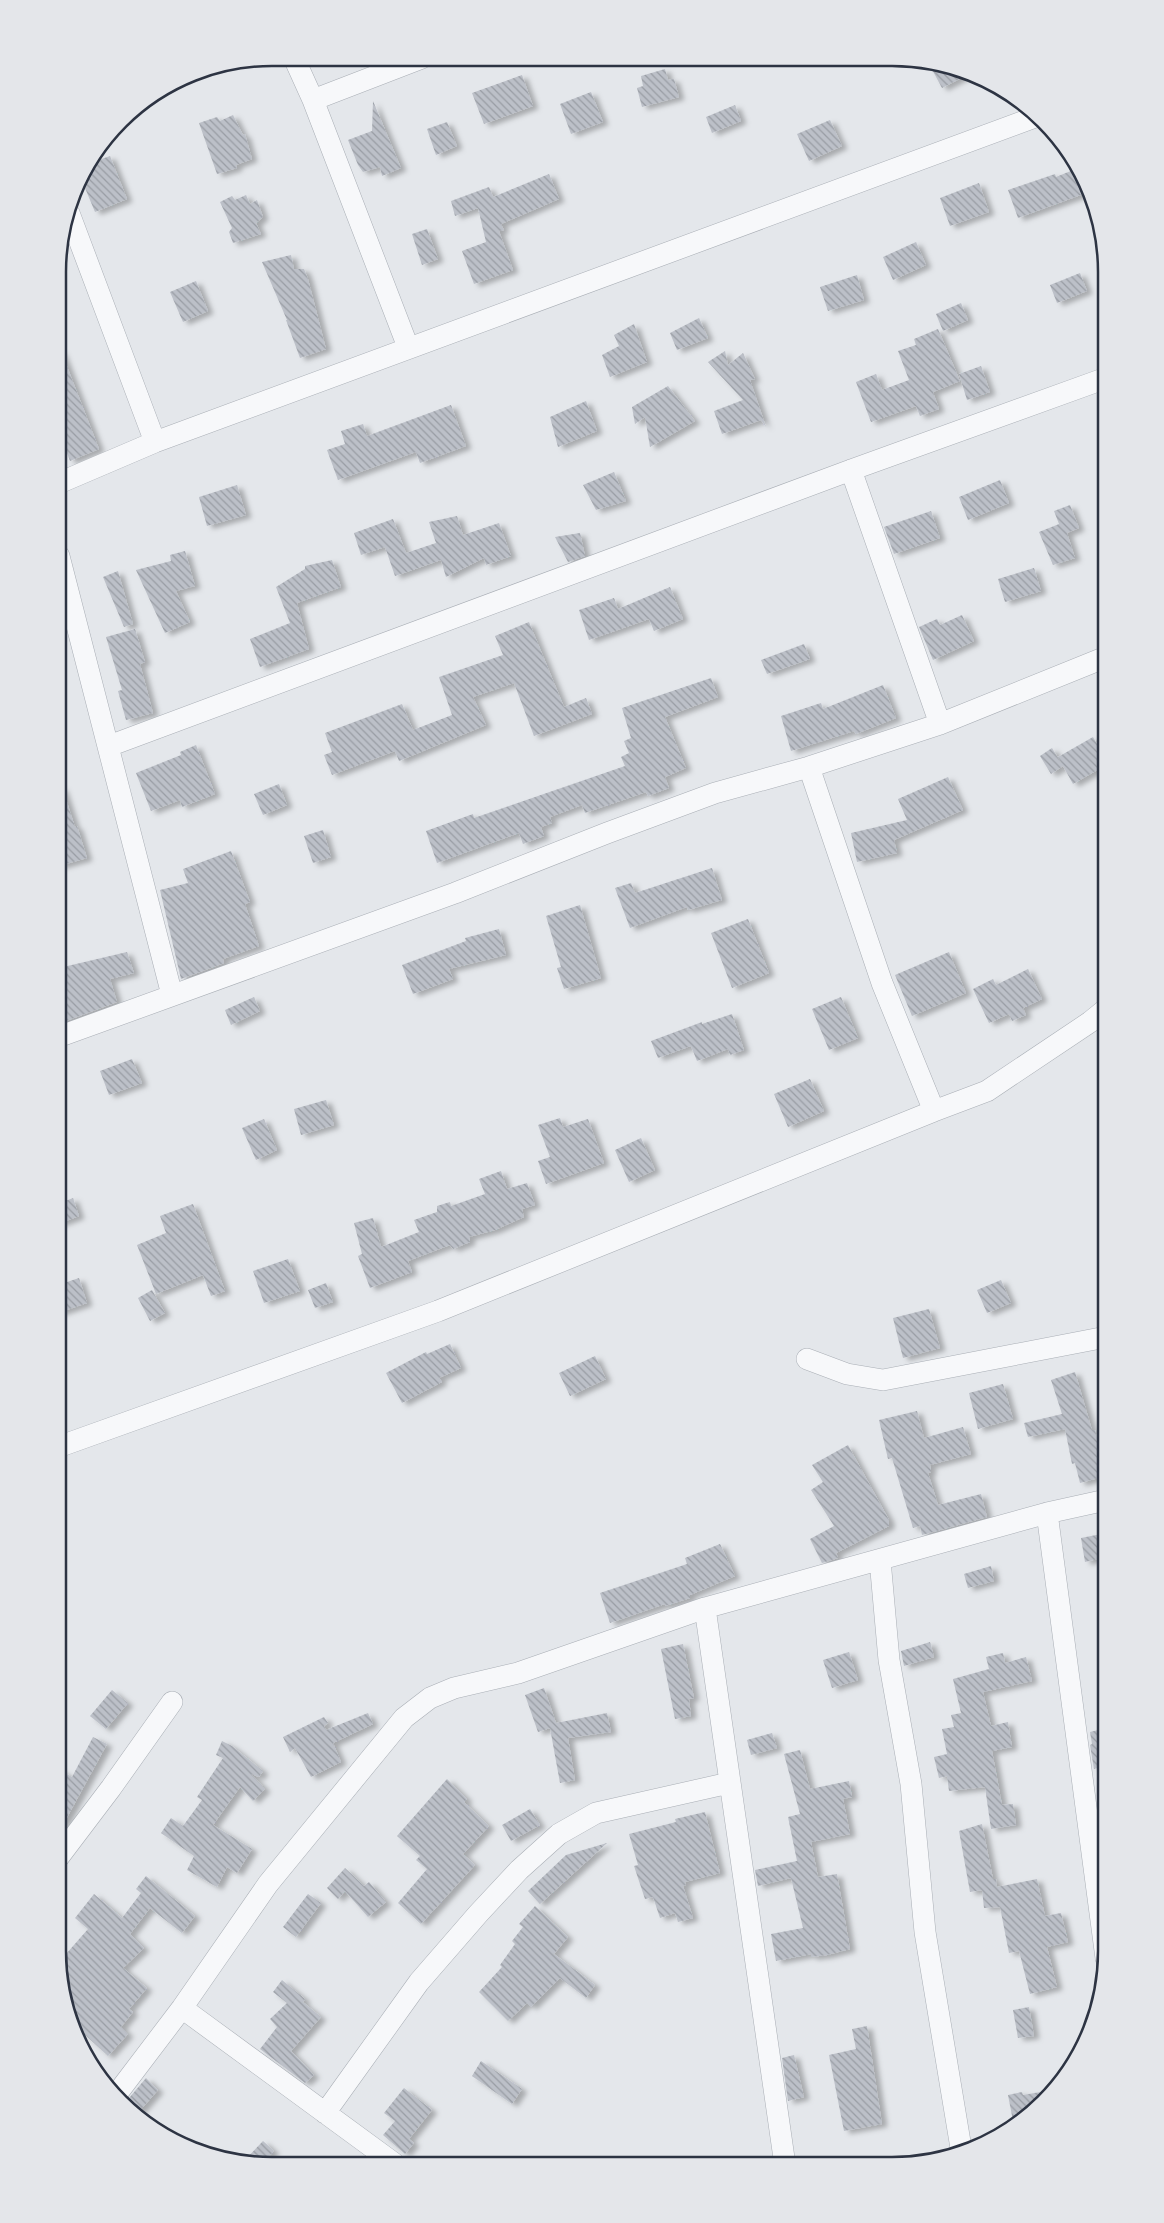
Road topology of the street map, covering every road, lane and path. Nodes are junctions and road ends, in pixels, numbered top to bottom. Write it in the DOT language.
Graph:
graph roads {
  1 [pos="298,66"];
  2 [pos="401,66"];
  3 [pos="313,100"];
  4 [pos="1029,119"];
  5 [pos="72,222"];
  6 [pos="408,347"];
  7 [pos="1098,381"];
  8 [pos="155,442"];
  9 [pos="851,470"];
  10 [pos="66,480"];
  11 [pos="66,583"];
  12 [pos="1098,660"];
  13 [pos="940,724"];
  14 [pos="109,746"];
  15 [pos="809,767"];
  16 [pos="172,995"];
  17 [pos="1098,1016"];
  18 [pos="66,1034"];
  19 [pos="934,1111"];
  20 [pos="1098,1339"];
  21 [pos="807,1359"];
  22 [pos="66,1444"];
  23 [pos="1098,1502"];
  24 [pos="1047,1513"];
  25 [pos="880,1560"];
  26 [pos="705,1608"];
  27 [pos="172,1702"];
  28 [pos="729,1783"];
  29 [pos="66,1847"];
  30 [pos="1098,1898"];
  31 [pos="182,2008"];
  32 [pos="120,2089"];
  33 [pos="325,2113"];
  34 [pos="961,2145"];
  35 [pos="385,2157"];
  36 [pos="784,2157"];
  1 -- 3 [label="street"];
  2 -- 3 [label="street"];
  3 -- 6 [label="street"];
  4 -- 6 [label="street"];
  5 -- 8 [label="street"];
  6 -- 8 [label="street"];
  7 -- 9 [label="street"];
  8 -- 10 [label="street"];
  9 -- 13 [label="street"];
  9 -- 14 [label="street"];
  11 -- 14 [label="street"];
  12 -- 13 [label="street"];
  13 -- 15 [label="street"];
  14 -- 16 [label="street"];
  15 -- 16 [label="street"];
  15 -- 19 [label="street"];
  16 -- 18 [label="street"];
  17 -- 19 [label="street"];
  19 -- 22 [label="street"];
  20 -- 21 [label="street"];
  23 -- 24 [label="street"];
  24 -- 25 [label="street"];
  24 -- 30 [label="street"];
  25 -- 26 [label="street"];
  25 -- 34 [label="street"];
  26 -- 28 [label="street"];
  26 -- 31 [label="street"];
  27 -- 29 [label="street"];
  28 -- 33 [label="street"];
  28 -- 36 [label="street"];
  31 -- 32 [label="street"];
  31 -- 33 [label="street"];
  33 -- 35 [label="street"];
}
